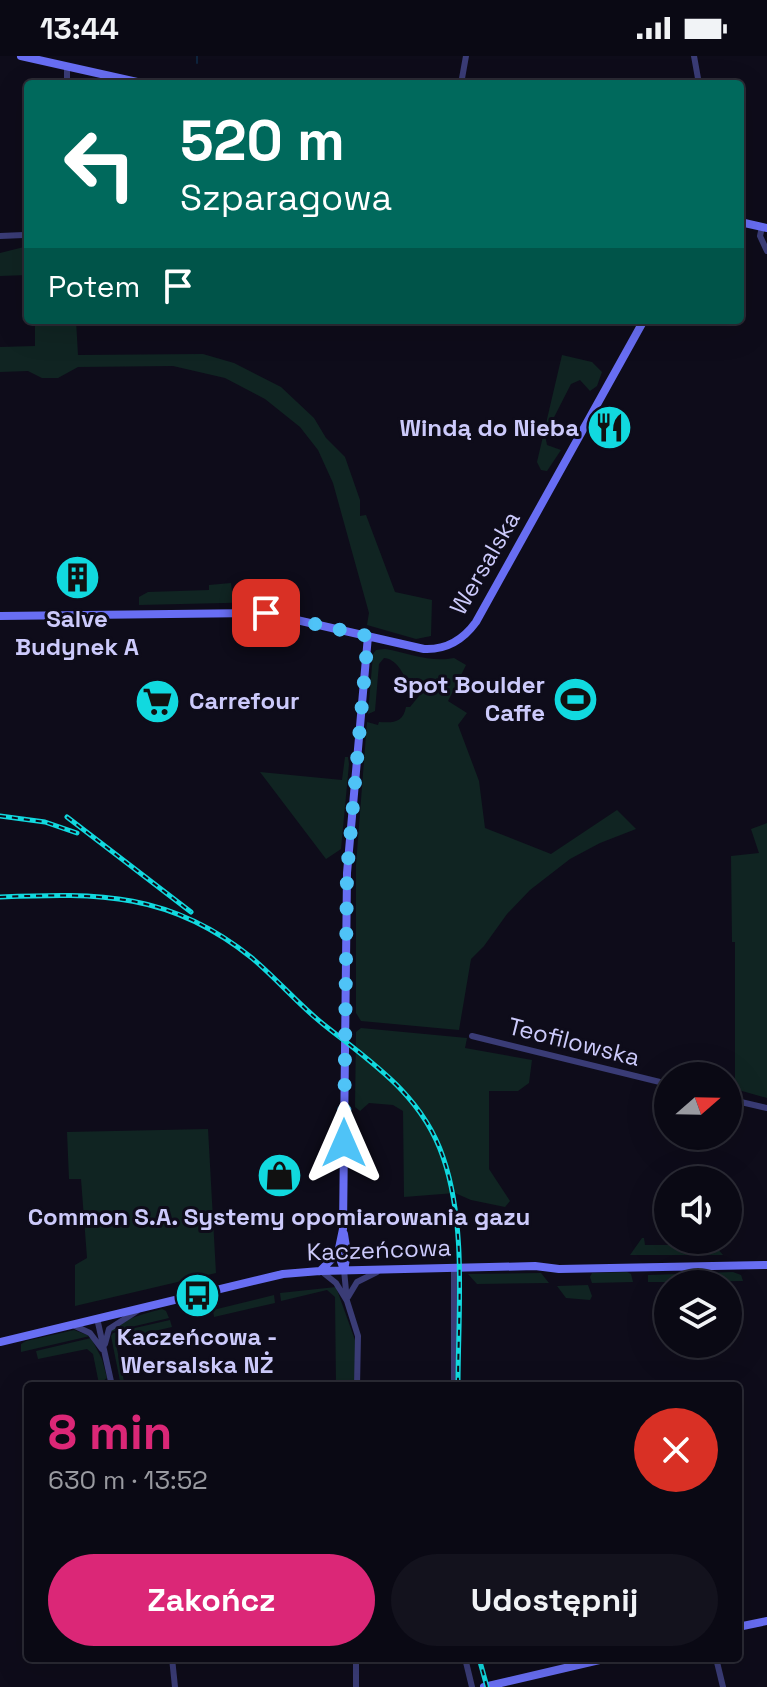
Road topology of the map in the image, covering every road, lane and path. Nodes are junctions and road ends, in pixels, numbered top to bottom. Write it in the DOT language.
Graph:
graph roads {
  1 [pos="21,56"];
  2 [pos="466,56"];
  3 [pos="694,56"];
  4 [pos="67,66"];
  5 [pos="67,80"];
  6 [pos="128,80"];
  7 [pos="462,80"];
  8 [pos="698,80"];
  9 [pos="744,223"];
  10 [pos="764,228"];
  11 [pos="24,235"];
  12 [pos="0,236"];
  13 [pos="767,251"];
  14 [pos="642,324"];
  15 [pos="0,616"];
  16 [pos="368,636"];
  17 [pos="472,1036"];
  18 [pos="654,1081"];
  19 [pos="742,1102"];
  20 [pos="767,1108"];
  21 [pos="343,1229"];
  22 [pos="338,1253"];
  23 [pos="767,1265"];
  24 [pos="454,1269"];
  25 [pos="344,1270"];
  26 [pos="320,1271"];
  27 [pos="379,1271"];
  28 [pos="347,1301"];
  29 [pos="140,1309"];
  30 [pos="97,1318"];
  31 [pos="71,1324"];
  32 [pos="0,1342"];
  33 [pos="104,1352"];
  34 [pos="111,1382"];
  35 [pos="357,1382"];
  36 [pos="454,1382"];
  37 [pos="767,1621"];
  38 [pos="742,1626"];
  39 [pos="172,1662"];
  40 [pos="356,1662"];
  41 [pos="466,1662"];
  42 [pos="591,1662"];
  43 [pos="717,1662"];
  44 [pos="175,1687"];
  45 [pos="356,1687"];
  46 [pos="472,1687"];
  47 [pos="484,1687"];
  48 [pos="723,1687"];
  1 -- 4 [label="street"];
  2 -- 7 [label="street"];
  3 -- 8 [label="street"];
  4 -- 5 [label="street"];
  4 -- 6 [label="street"];
  9 -- 10 [label="street"];
  10 -- 13 [label="street"];
  11 -- 12 [label="street"];
  14 -- 16 [label="street, Wersalska"];
  15 -- 16 [label="street, Wersalska"];
  16 -- 21 [label="street"];
  17 -- 18 [label="street, Teofilowska"];
  19 -- 20 [label="street"];
  21 -- 22 [label="street"];
  21 -- 25 [label="street"];
  22 -- 25 [label="street"];
  22 -- 26 [label="street"];
  23 -- 24 [label="street, Kaczeńcowa"];
  24 -- 27 [label="street, Kaczeńcowa"];
  24 -- 36 [label="street"];
  25 -- 26 [label="street, Kaczeńcowa"];
  25 -- 27 [label="street, Kaczeńcowa"];
  25 -- 28 [label="street"];
  26 -- 28 [label="street"];
  26 -- 29 [label="street, Kaczeńcowa"];
  27 -- 28 [label="street"];
  28 -- 35 [label="street"];
  29 -- 30 [label="street, Kaczeńcowa"];
  29 -- 33 [label="street"];
  30 -- 31 [label="street, Kaczeńcowa"];
  30 -- 33 [label="street"];
  31 -- 32 [label="street, Kaczeńcowa"];
  31 -- 33 [label="street"];
  33 -- 34 [label="street"];
  37 -- 38 [label="street"];
  39 -- 44 [label="street"];
  40 -- 45 [label="street"];
  41 -- 46 [label="street"];
  42 -- 47 [label="street"];
  43 -- 48 [label="street"];
}
